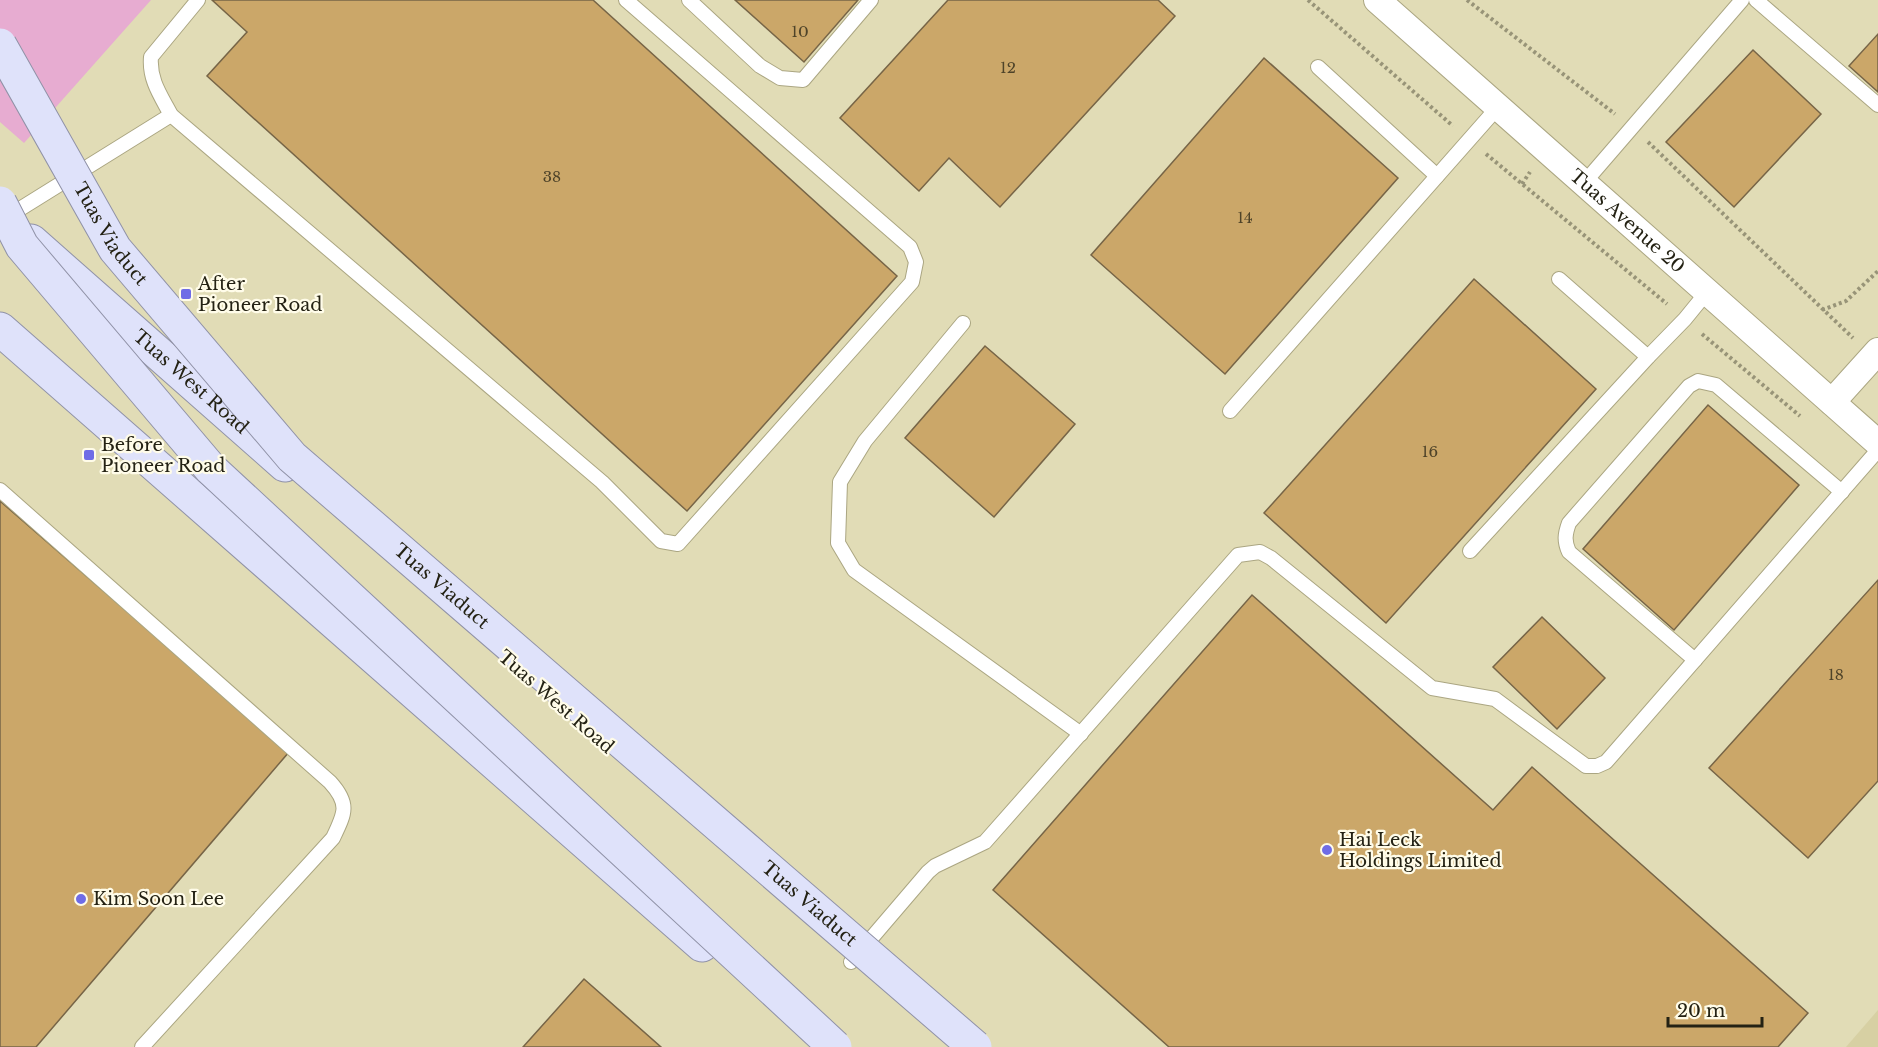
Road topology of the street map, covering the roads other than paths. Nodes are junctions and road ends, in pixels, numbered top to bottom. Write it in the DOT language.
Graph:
graph roads {
  1 [pos="198,0"];
  2 [pos="626,0"];
  3 [pos="688,0"];
  4 [pos="871,0"];
  5 [pos="1377,0"];
  6 [pos="1742,0"];
  7 [pos="1756,0"];
  8 [pos="0,45"];
  9 [pos="1318,68"];
  10 [pos="1878,105"];
  11 [pos="1498,107"];
  12 [pos="171,115"];
  13 [pos="1437,176"];
  14 [pos="1584,183"];
  15 [pos="2,212"];
  16 [pos="1559,279"];
  17 [pos="1707,292"];
  18 [pos="963,323"];
  19 [pos="0,329"];
  20 [pos="1875,354"];
  21 [pos="1648,357"];
  22 [pos="1832,402"];
  23 [pos="1230,411"];
  24 [pos="1878,443"];
  25 [pos="1878,450"];
  26 [pos="0,490"];
  27 [pos="1842,492"];
  28 [pos="1470,551"];
  29 [pos="1695,660"];
  30 [pos="1080,734"];
  31 [pos="851,962"];
  32 [pos="142,1047"];
  33 [pos="819,1047"];
  34 [pos="835,1047"];
  35 [pos="950,1047"];
  36 [pos="975,1047"];
  1 -- 12 [label="lane"];
  2 -- 12 [label="lane"];
  3 -- 4 [label="lane"];
  5 -- 11 [label="street, Tuas Avenue 20"];
  6 -- 14 [label="lane"];
  7 -- 10 [label="lane"];
  8 -- 36 [label="main road, Tuas Viaduct, bridge"];
  9 -- 13 [label="lane"];
  11 -- 13 [label="lane"];
  11 -- 14 [label="street, Tuas Avenue 20"];
  12 -- 15 [label="lane"];
  13 -- 23 [label="lane"];
  14 -- 17 [label="street, Tuas Avenue 20"];
  15 -- 31 [label="main road, Tuas West Road"];
  15 -- 34 [label="main road, bridge"];
  16 -- 21 [label="lane"];
  17 -- 21 [label="lane"];
  17 -- 22 [label="street, Tuas Avenue 20"];
  18 -- 30 [label="lane"];
  19 -- 33 [label="main road"];
  20 -- 22 [label="street"];
  21 -- 28 [label="lane"];
  22 -- 24 [label="street, Tuas Avenue 20"];
  25 -- 27 [label="lane"];
  26 -- 32 [label="lane"];
  27 -- 29 [label="lane"];
  27 -- 29 [label="lane"];
  29 -- 30 [label="lane"];
  30 -- 31 [label="lane"];
  31 -- 35 [label="main road, Tuas West Road"];
}
